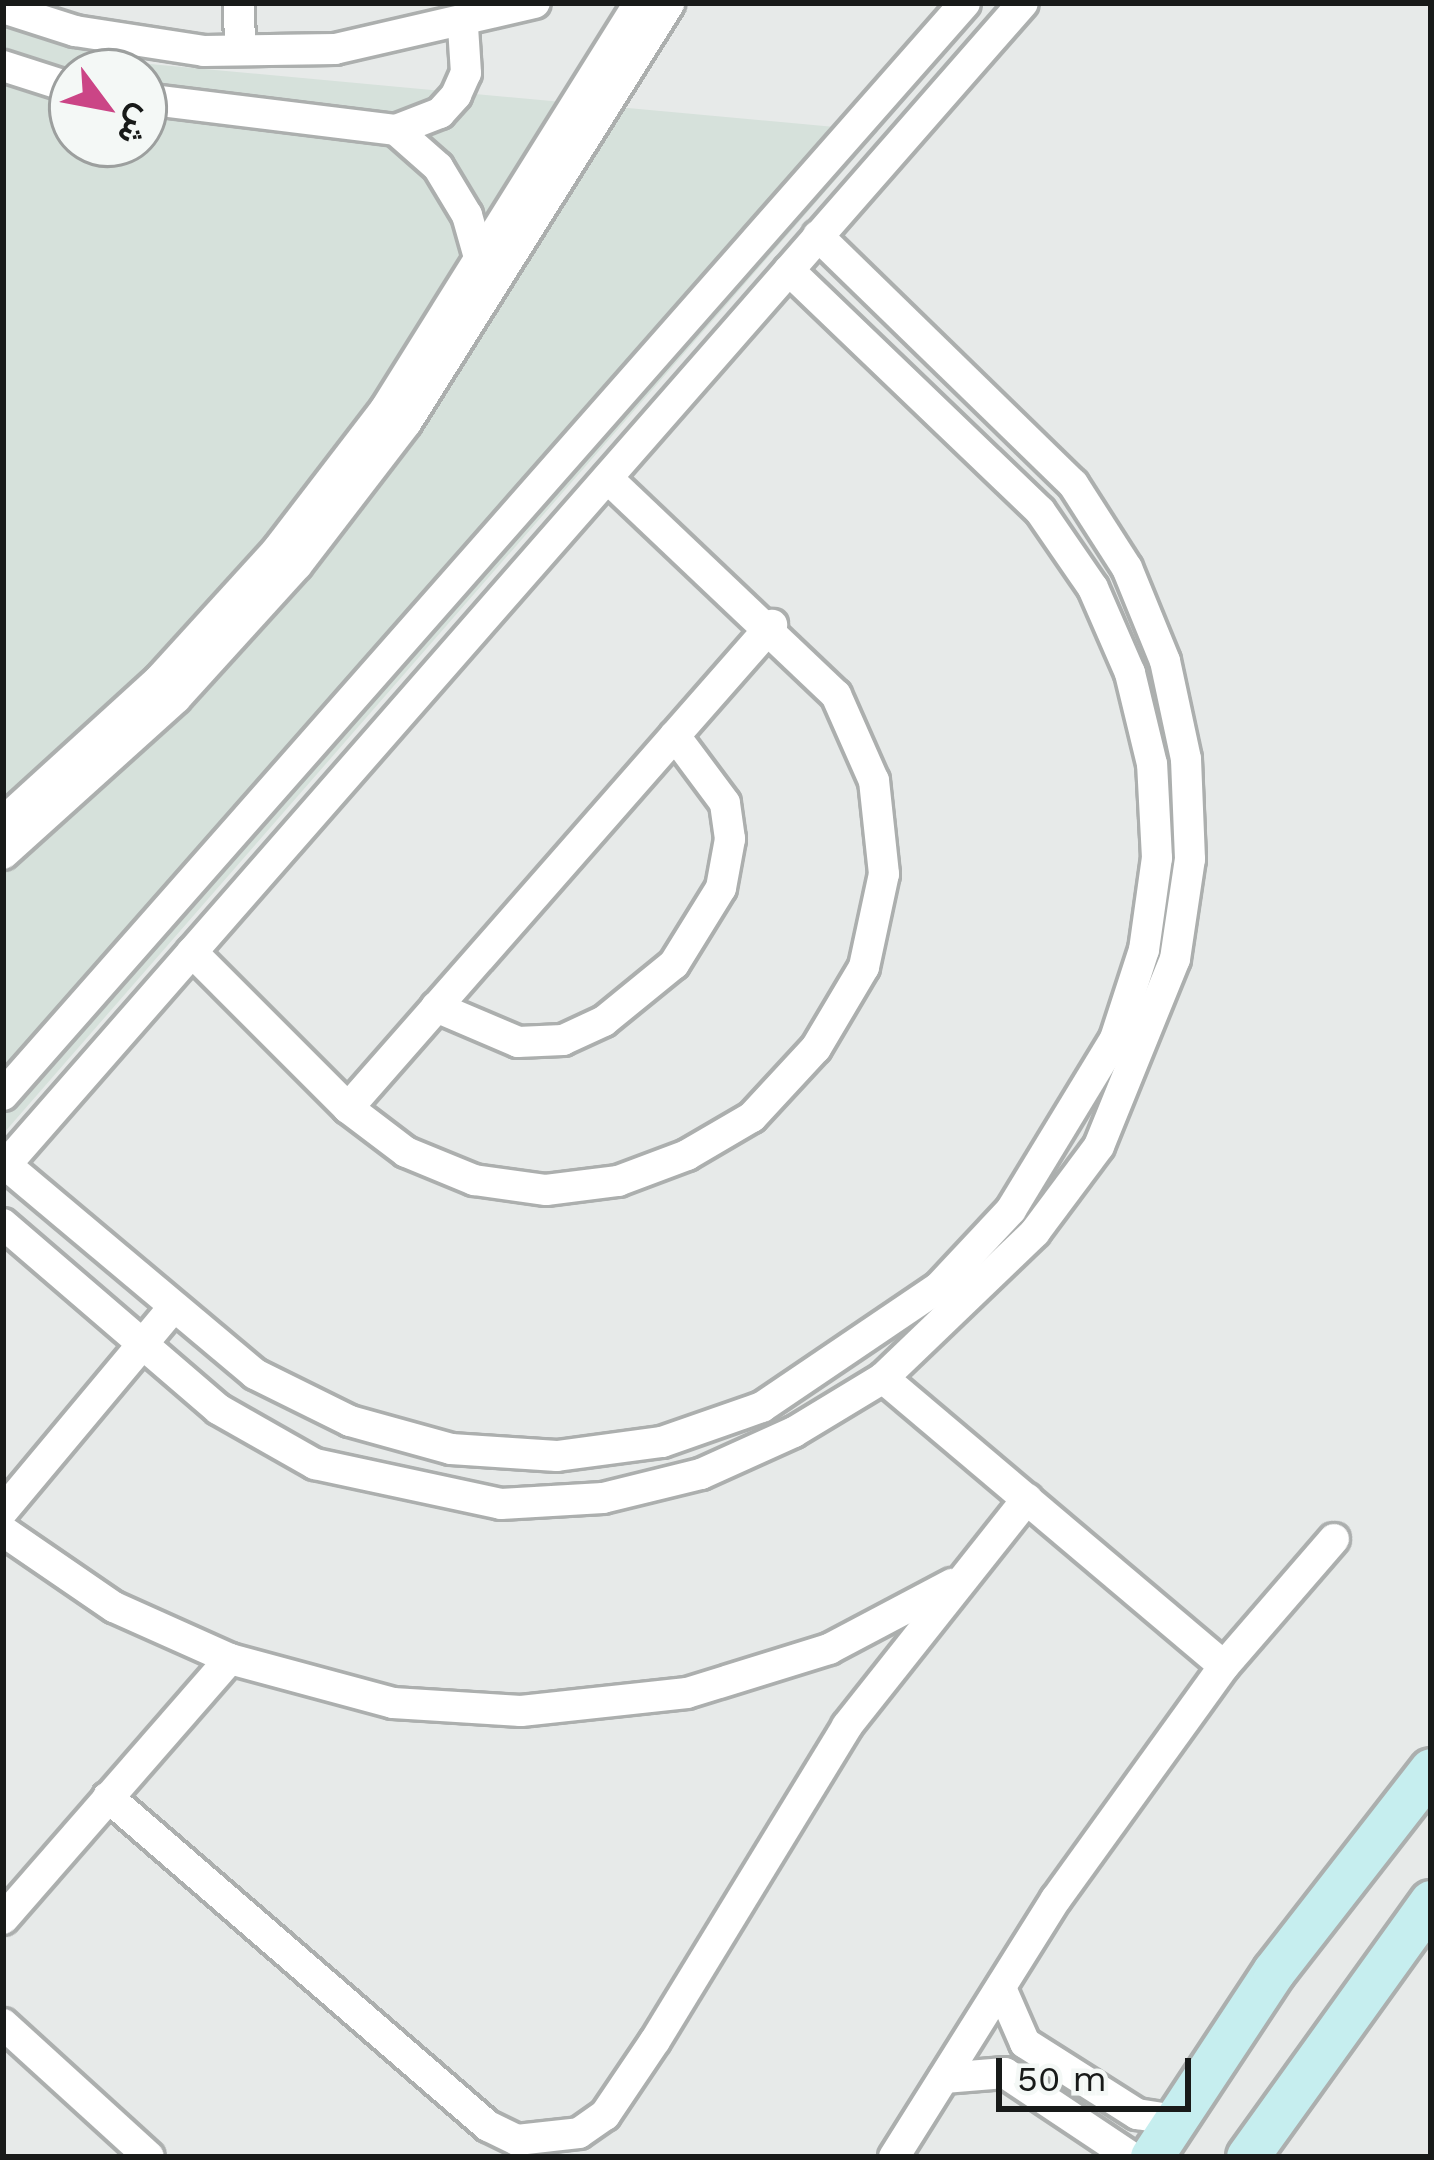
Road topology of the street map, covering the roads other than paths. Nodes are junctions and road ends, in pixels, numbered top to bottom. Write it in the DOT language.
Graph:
graph roads {
  1 [pos="239,3"];
  2 [pos="535,3"];
  3 [pos="639,3"];
  4 [pos="669,3"];
  5 [pos="965,3"];
  6 [pos="1023,3"];
  7 [pos="3,8"];
  8 [pos="463,26"];
  9 [pos="240,50"];
  10 [pos="3,66"];
  11 [pos="48,80"];
  12 [pos="168,102"];
  13 [pos="396,130"];
  14 [pos="818,236"];
  15 [pos="479,261"];
  16 [pos="790,269"];
  17 [pos="607,478"];
  18 [pos="772,625"];
  19 [pos="675,736"];
  20 [pos="3,822"];
  21 [pos="3,854"];
  22 [pos="192,952"];
  23 [pos="436,1007"];
  24 [pos="3,1095"];
  25 [pos="348,1108"];
  26 [pos="4,1167"];
  27 [pos="3,1224"];
  28 [pos="172,1309"];
  29 [pos="139,1345"];
  30 [pos="883,1378"];
  31 [pos="1027,1499"];
  32 [pos="3,1511"];
  33 [pos="3,1531"];
  34 [pos="1334,1539"];
  35 [pos="960,1580"];
  36 [pos="230,1659"];
  37 [pos="1224,1666"];
  38 [pos="1431,1770"];
  39 [pos="108,1797"];
  40 [pos="1431,1901"];
  41 [pos="3,1919"];
  42 [pos="1000,1988"];
  43 [pos="3,2024"];
  44 [pos="944,2078"];
  45 [pos="1176,2120"];
  46 [pos="136,2151"];
  47 [pos="894,2157"];
  48 [pos="1131,2157"];
  49 [pos="1152,2157"];
  50 [pos="1248,2157"];
  1 -- 9 [label="street"];
  2 -- 8 [label="street"];
  3 -- 15 [label="street"];
  4 -- 21 [label="street"];
  5 -- 24 [label="street"];
  6 -- 14 [label="street"];
  7 -- 9 [label="street"];
  8 -- 9 [label="street"];
  8 -- 13 [label="street"];
  10 -- 11 [label="street"];
  12 -- 13 [label="street"];
  13 -- 15 [label="street"];
  14 -- 16 [label="street"];
  14 -- 30 [label="street"];
  15 -- 20 [label="street"];
  16 -- 17 [label="street"];
  16 -- 28 [label="street"];
  17 -- 18 [label="street"];
  17 -- 22 [label="street"];
  18 -- 19 [label="street"];
  18 -- 25 [label="street"];
  19 -- 23 [label="street"];
  19 -- 23 [label="street"];
  22 -- 25 [label="street"];
  22 -- 26 [label="street"];
  23 -- 25 [label="street"];
  26 -- 28 [label="street"];
  27 -- 29 [label="street"];
  28 -- 29 [label="street"];
  29 -- 30 [label="street"];
  29 -- 32 [label="street"];
  30 -- 31 [label="street"];
  31 -- 35 [label="street"];
  31 -- 37 [label="street"];
  33 -- 36 [label="street"];
  34 -- 37 [label="street"];
  35 -- 36 [label="street"];
  35 -- 39 [label="street"];
  36 -- 39 [label="street"];
  37 -- 42 [label="street"];
  38 -- 45 [label="street"];
  39 -- 41 [label="street"];
  40 -- 50 [label="street"];
  42 -- 44 [label="street"];
  42 -- 45 [label="street"];
  43 -- 46 [label="street"];
  44 -- 47 [label="street"];
  44 -- 48 [label="street"];
  45 -- 49 [label="street"];
}
